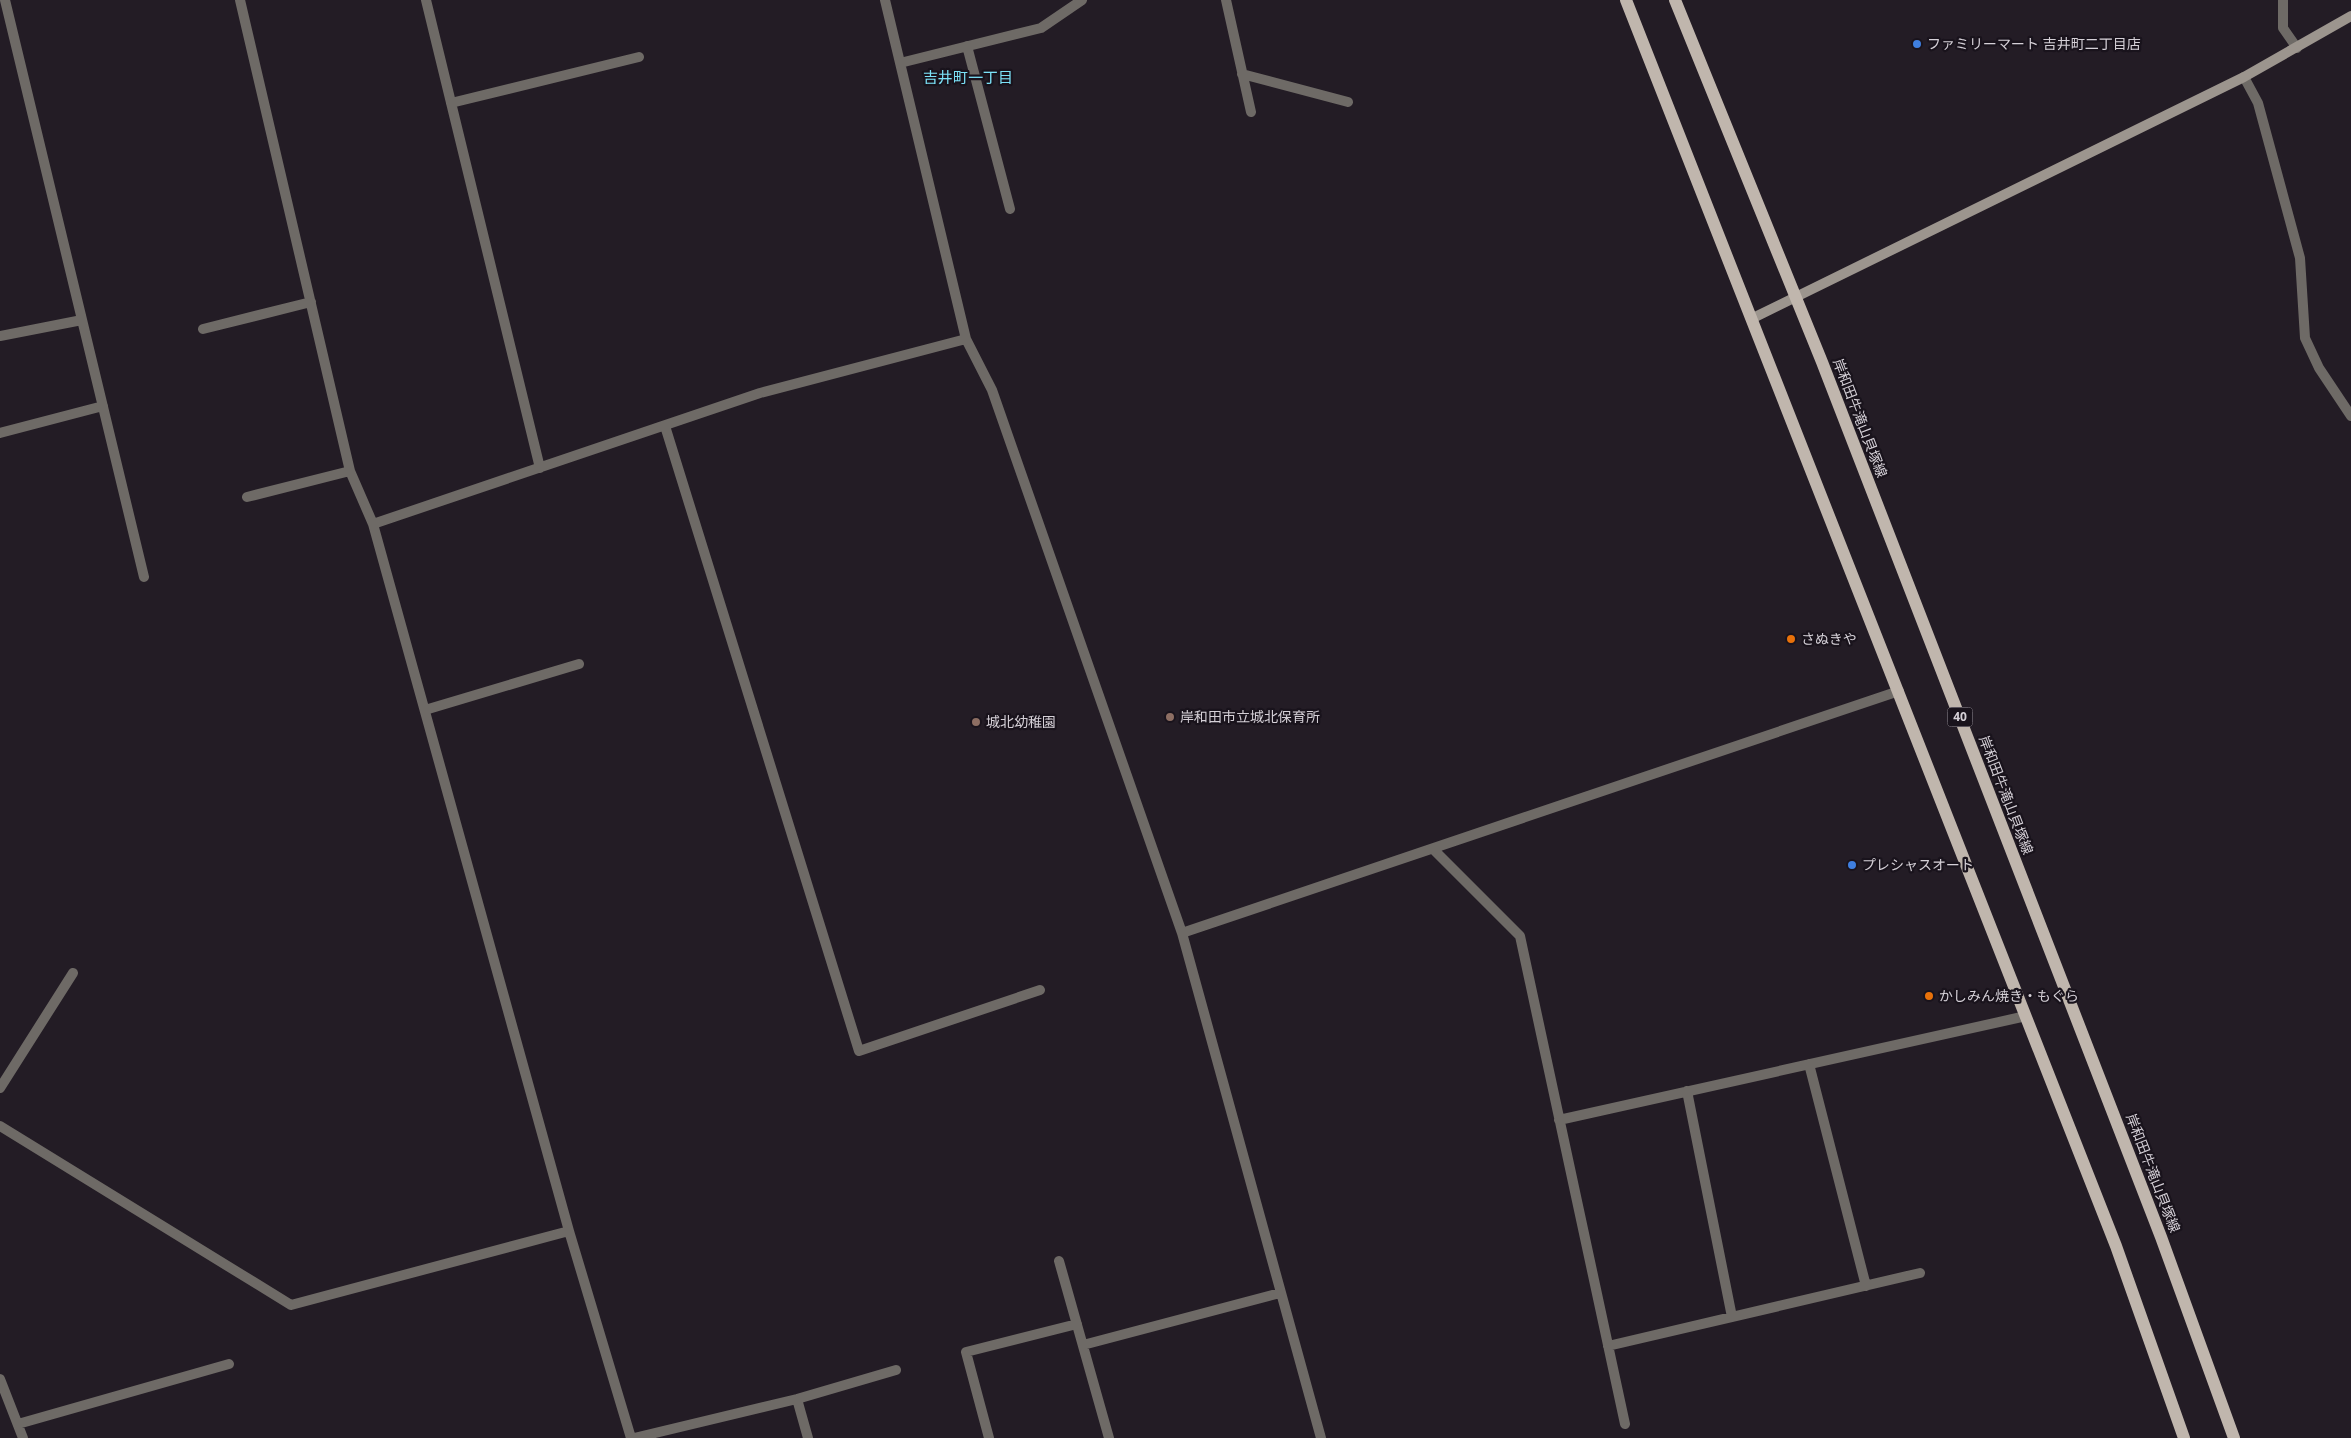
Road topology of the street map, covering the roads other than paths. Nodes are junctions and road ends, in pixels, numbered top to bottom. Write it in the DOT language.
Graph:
graph roads {
  1 [pos="5,0"];
  2 [pos="240,0"];
  3 [pos="426,0"];
  4 [pos="886,0"];
  5 [pos="1082,0"];
  6 [pos="1226,0"];
  7 [pos="1626,0"];
  8 [pos="1675,0"];
  9 [pos="2283,0"];
  10 [pos="2351,16"];
  11 [pos="967,46"];
  12 [pos="2297,48"];
  13 [pos="639,58"];
  14 [pos="900,63"];
  15 [pos="1242,74"];
  16 [pos="2244,77"];
  17 [pos="1348,102"];
  18 [pos="451,104"];
  19 [pos="1251,112"];
  20 [pos="1010,209"];
  21 [pos="1796,298"];
  22 [pos="311,302"];
  23 [pos="1751,319"];
  24 [pos="82,320"];
  25 [pos="203,329"];
  26 [pos="0,336"];
  27 [pos="966,339"];
  28 [pos="103,406"];
  29 [pos="2351,416"];
  30 [pos="665,426"];
  31 [pos="0,432"];
  32 [pos="540,468"];
  33 [pos="350,471"];
  34 [pos="247,497"];
  35 [pos="373,524"];
  36 [pos="144,577"];
  37 [pos="579,664"];
  38 [pos="1899,692"];
  39 [pos="425,710"];
  40 [pos="1433,849"];
  41 [pos="1182,934"];
  42 [pos="74,972"];
  43 [pos="1040,990"];
  44 [pos="2026,1016"];
  45 [pos="1809,1064"];
  46 [pos="0,1088"];
  47 [pos="1687,1091"];
  48 [pos="1559,1120"];
  49 [pos="0,1126"];
  50 [pos="569,1232"];
  51 [pos="1059,1261"];
  52 [pos="1920,1273"];
  53 [pos="1866,1286"];
  54 [pos="1280,1292"];
  55 [pos="1732,1317"];
  56 [pos="1077,1324"];
  57 [pos="1083,1345"];
  58 [pos="1608,1346"];
  59 [pos="229,1364"];
  60 [pos="896,1370"];
  61 [pos="0,1379"];
  62 [pos="797,1399"];
  63 [pos="18,1424"];
  64 [pos="1625,1424"];
  65 [pos="22,1438"];
  66 [pos="632,1438"];
  67 [pos="808,1438"];
  68 [pos="989,1438"];
  69 [pos="1109,1438"];
  70 [pos="1321,1438"];
  71 [pos="2184,1438"];
  72 [pos="2234,1438"];
  1 -- 24 [label="street"];
  2 -- 22 [label="street"];
  3 -- 18 [label="street"];
  4 -- 14 [label="street"];
  5 -- 11 [label="street"];
  6 -- 15 [label="street"];
  7 -- 23 [label="main road"];
  8 -- 21 [label="main road, 岸和田牛滝山貝塚線 / 40"];
  9 -- 12 [label="street"];
  10 -- 12 [label="street"];
  11 -- 14 [label="street"];
  11 -- 20 [label="street"];
  12 -- 16 [label="street"];
  13 -- 18 [label="street"];
  14 -- 27 [label="street"];
  15 -- 17 [label="street"];
  15 -- 19 [label="street"];
  16 -- 21 [label="street"];
  16 -- 29 [label="street"];
  18 -- 32 [label="street"];
  21 -- 23 [label="street"];
  21 -- 72 [label="main road, 岸和田牛滝山貝塚線 / 40"];
  22 -- 25 [label="street"];
  22 -- 33 [label="street"];
  23 -- 38 [label="main road"];
  24 -- 26 [label="street"];
  24 -- 28 [label="street"];
  27 -- 30 [label="street"];
  27 -- 41 [label="street"];
  28 -- 31 [label="street"];
  28 -- 36 [label="street"];
  30 -- 32 [label="street"];
  30 -- 43 [label="street"];
  32 -- 35 [label="street"];
  33 -- 34 [label="street"];
  33 -- 35 [label="street"];
  35 -- 39 [label="street"];
  37 -- 39 [label="street"];
  38 -- 40 [label="street"];
  38 -- 44 [label="main road"];
  39 -- 50 [label="street"];
  40 -- 41 [label="street"];
  40 -- 48 [label="street"];
  41 -- 54 [label="street"];
  42 -- 46 [label="street"];
  44 -- 45 [label="street"];
  44 -- 71 [label="main road"];
  45 -- 47 [label="street"];
  45 -- 53 [label="street"];
  47 -- 48 [label="street"];
  47 -- 55 [label="street"];
  48 -- 58 [label="street"];
  49 -- 50 [label="street"];
  50 -- 66 [label="street"];
  51 -- 56 [label="street"];
  52 -- 53 [label="street"];
  53 -- 55 [label="street"];
  54 -- 57 [label="street"];
  54 -- 70 [label="street"];
  55 -- 58 [label="street"];
  56 -- 57 [label="street"];
  56 -- 68 [label="street"];
  57 -- 69 [label="street"];
  58 -- 64 [label="street"];
  59 -- 63 [label="street"];
  60 -- 62 [label="street"];
  61 -- 63 [label="street"];
  62 -- 66 [label="street"];
  62 -- 67 [label="street"];
  63 -- 65 [label="street"];
}
